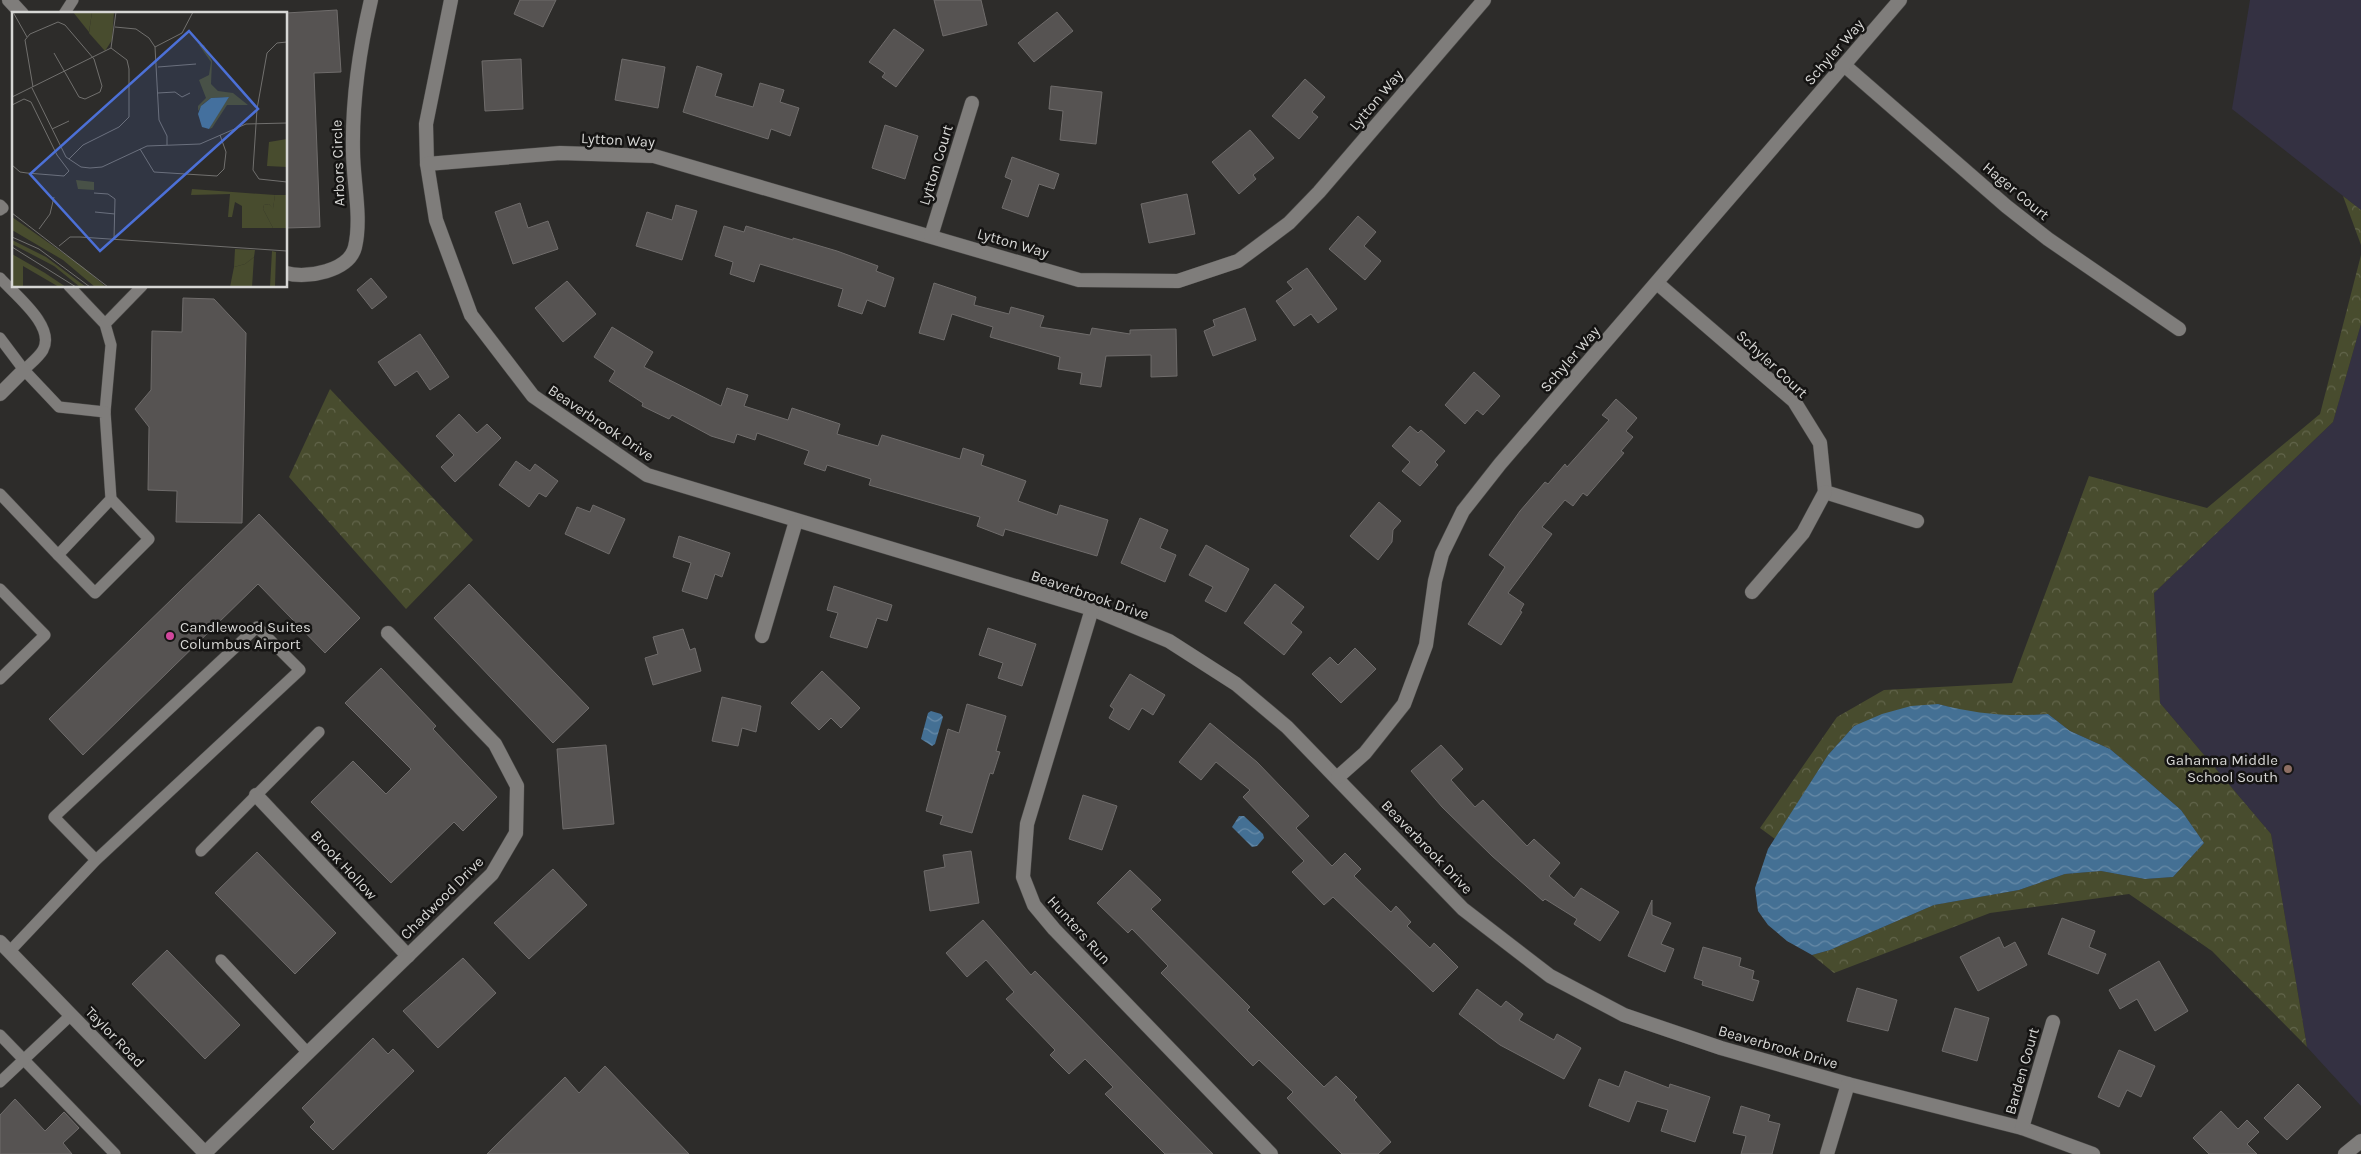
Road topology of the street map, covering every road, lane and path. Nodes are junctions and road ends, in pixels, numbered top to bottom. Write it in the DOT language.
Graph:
graph roads {
  1 [pos="9,0"];
  2 [pos="74,0"];
  3 [pos="371,0"];
  4 [pos="451,0"];
  5 [pos="1484,0"];
  6 [pos="1900,0"];
  7 [pos="20,12"];
  8 [pos="65,12"];
  9 [pos="1844,65"];
  10 [pos="972,103"];
  11 [pos="427,164"];
  12 [pos="0,205"];
  13 [pos="0,210"];
  14 [pos="931,236"];
  15 [pos="288,273"];
  16 [pos="0,278"];
  17 [pos="1657,283"];
  18 [pos="71,288"];
  19 [pos="140,288"];
  20 [pos="105,324"];
  21 [pos="2178,329"];
  22 [pos="0,338"];
  23 [pos="24,370"];
  24 [pos="0,394"];
  25 [pos="105,412"];
  26 [pos="1824,492"];
  27 [pos="0,494"];
  28 [pos="111,499"];
  29 [pos="796,521"];
  30 [pos="1917,521"];
  31 [pos="58,555"];
  32 [pos="0,589"];
  33 [pos="1752,592"];
  34 [pos="1092,609"];
  35 [pos="388,633"];
  36 [pos="762,636"];
  37 [pos="0,679"];
  38 [pos="319,732"];
  39 [pos="1338,777"];
  40 [pos="256,795"];
  41 [pos="201,851"];
  42 [pos="96,860"];
  43 [pos="4,947"];
  44 [pos="408,956"];
  45 [pos="221,960"];
  46 [pos="70,1015"];
  47 [pos="2053,1022"];
  48 [pos="0,1035"];
  49 [pos="308,1053"];
  50 [pos="24,1059"];
  51 [pos="0,1082"];
  52 [pos="1848,1084"];
  53 [pos="2022,1128"];
  54 [pos="2361,1141"];
  55 [pos="205,1153"];
  56 [pos="115,1154"];
  57 [pos="1272,1154"];
  58 [pos="1827,1154"];
  59 [pos="2093,1154"];
  60 [pos="2345,1154"];
  1 -- 7 [label="street"];
  2 -- 8 [label="lane"];
  3 -- 15 [label="street, Arbors Circle"];
  4 -- 11 [label="street, Beaverbrook Drive"];
  5 -- 14 [label="street, Lytton Way"];
  6 -- 9 [label="street, Schyler Way"];
  9 -- 17 [label="street, Schyler Way"];
  9 -- 21 [label="street, Hager Court"];
  10 -- 14 [label="street, Lytton Court"];
  11 -- 14 [label="street, Lytton Way"];
  11 -- 29 [label="street, Beaverbrook Drive"];
  12 -- 13 [label="lane"];
  16 -- 23 [label="lane"];
  17 -- 26 [label="street, Schyler Court"];
  17 -- 39 [label="street, Schyler Way"];
  18 -- 20 [label="lane"];
  19 -- 20 [label="lane"];
  20 -- 25 [label="lane"];
  22 -- 23 [label="lane"];
  23 -- 24 [label="street"];
  23 -- 25 [label="lane"];
  25 -- 28 [label="lane"];
  26 -- 30 [label="street"];
  26 -- 33 [label="street"];
  27 -- 31 [label="lane"];
  28 -- 31 [label="lane"];
  28 -- 31 [label="lane"];
  29 -- 34 [label="street, Beaverbrook Drive"];
  29 -- 36 [label="street"];
  32 -- 37 [label="lane"];
  34 -- 39 [label="street, Beaverbrook Drive"];
  34 -- 57 [label="street, Hunters Run"];
  35 -- 44 [label="street, Chadwood Drive"];
  38 -- 40 [label="lane"];
  39 -- 52 [label="street, Beaverbrook Drive"];
  40 -- 41 [label="lane"];
  40 -- 44 [label="street, Brook Hollow"];
  42 -- 42 [label="lane"];
  42 -- 43 [label="lane"];
  43 -- 46 [label="street, Taylor Road"];
  44 -- 49 [label="street, Chadwood Drive"];
  45 -- 49 [label="lane"];
  46 -- 50 [label="lane"];
  46 -- 55 [label="street, Taylor Road"];
  47 -- 53 [label="street, Barden Court"];
  48 -- 50 [label="lane"];
  49 -- 55 [label="street, Chadwood Drive"];
  50 -- 51 [label="lane"];
  50 -- 56 [label="lane"];
  52 -- 53 [label="street, Beaverbrook Drive"];
  52 -- 58 [label="street"];
  53 -- 59 [label="street, Beaverbrook Drive"];
  54 -- 60 [label="street"];
}
